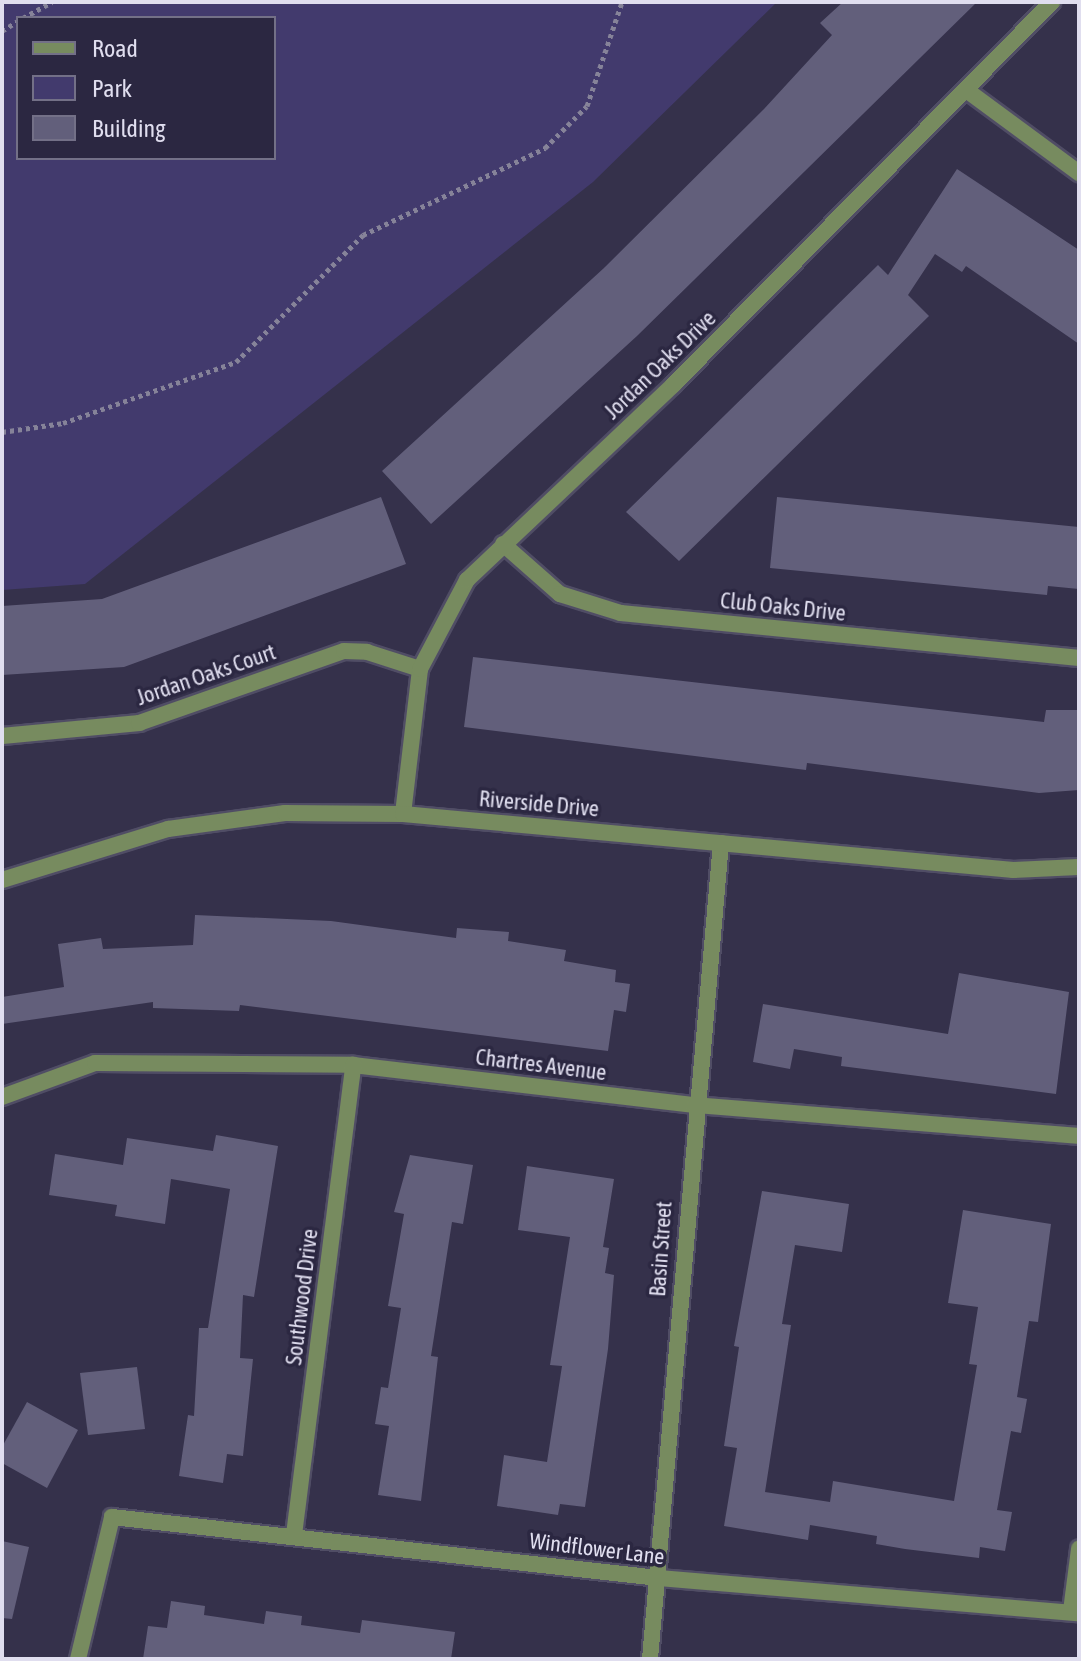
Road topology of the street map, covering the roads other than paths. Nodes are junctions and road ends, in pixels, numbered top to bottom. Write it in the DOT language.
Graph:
graph roads {
  1 [pos="1052,2"];
  2 [pos="969,92"];
  3 [pos="1079,173"];
  4 [pos="503,544"];
  5 [pos="1079,658"];
  6 [pos="420,669"];
  7 [pos="2,736"];
  8 [pos="403,814"];
  9 [pos="721,843"];
  10 [pos="1079,867"];
  11 [pos="2,880"];
  12 [pos="353,1065"];
  13 [pos="2,1097"];
  14 [pos="695,1105"];
  15 [pos="1079,1136"];
  16 [pos="294,1535"];
  17 [pos="1079,1549"];
  18 [pos="658,1578"];
  19 [pos="1075,1612"];
  20 [pos="78,1659"];
  21 [pos="650,1659"];
  1 -- 2 [label="street, Jordan Oaks Drive"];
  2 -- 3 [label="street"];
  2 -- 4 [label="street, Jordan Oaks Drive"];
  4 -- 5 [label="street, Club Oaks Drive"];
  4 -- 6 [label="street, Jordan Oaks Drive"];
  6 -- 7 [label="street, Jordan Oaks Court"];
  6 -- 8 [label="street, Jordan Oaks Drive"];
  8 -- 9 [label="street, Riverside Drive"];
  8 -- 11 [label="street, Riverside Drive"];
  9 -- 10 [label="street, Riverside Drive"];
  9 -- 14 [label="street, Basin Street"];
  12 -- 13 [label="street, Chartres Avenue"];
  12 -- 14 [label="street, Chartres Avenue"];
  12 -- 16 [label="street, Southwood Drive"];
  14 -- 15 [label="street, Chartres Avenue"];
  14 -- 18 [label="street, Basin Street"];
  16 -- 18 [label="street, Windflower Lane"];
  16 -- 20 [label="street, Windflower Lane"];
  17 -- 19 [label="street"];
  18 -- 19 [label="street, Windflower Lane"];
  18 -- 21 [label="street, Basin Street"];
}
